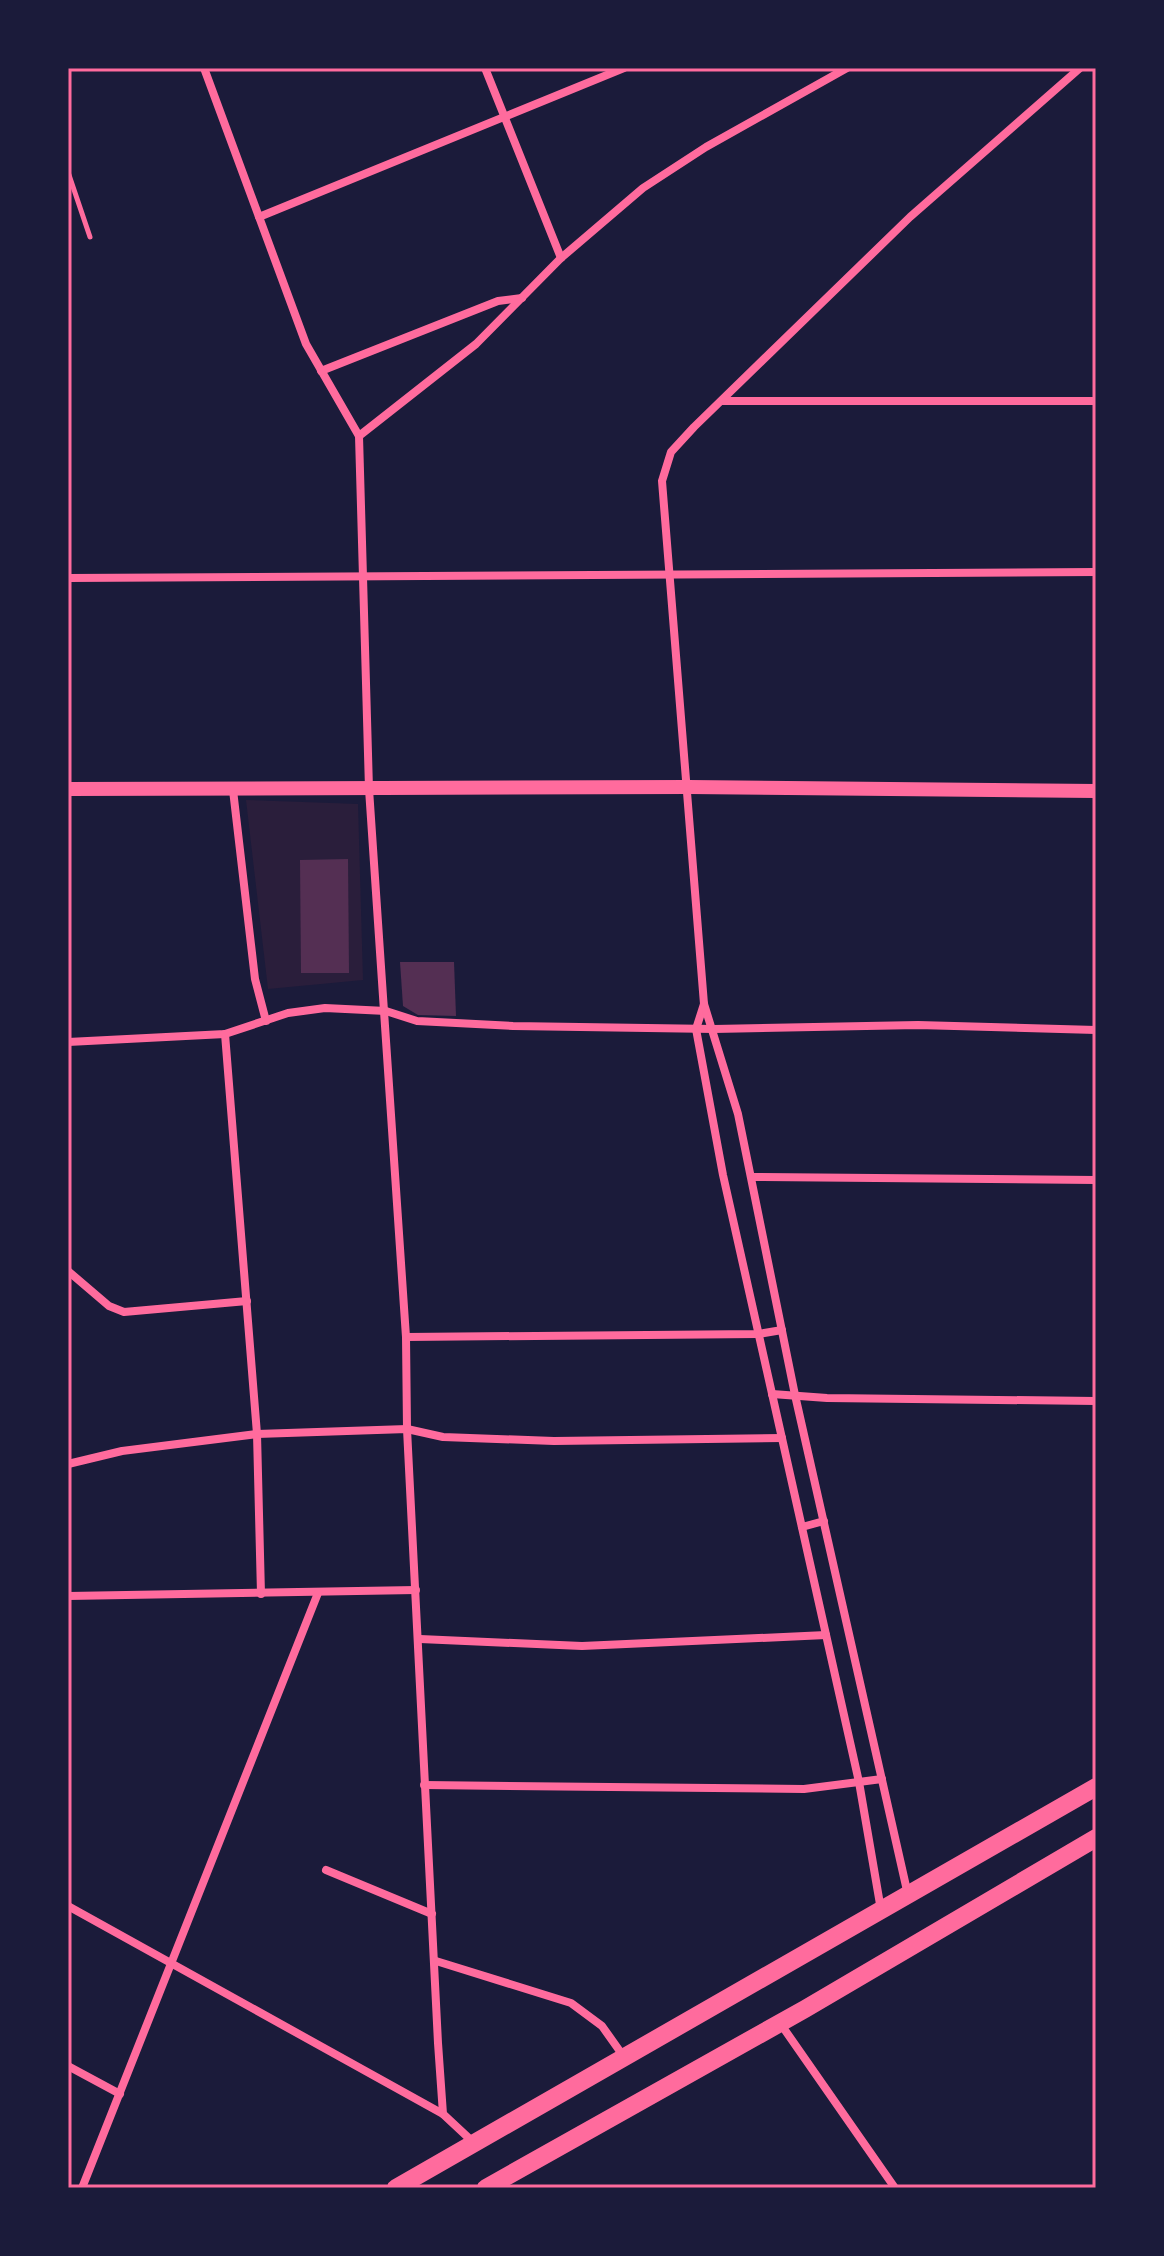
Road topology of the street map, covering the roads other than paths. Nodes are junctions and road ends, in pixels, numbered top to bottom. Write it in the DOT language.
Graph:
graph roads {
  1 [pos="204,68"];
  2 [pos="485,68"];
  3 [pos="624,68"];
  4 [pos="847,68"];
  5 [pos="1080,68"];
  6 [pos="502,117"];
  7 [pos="68,172"];
  8 [pos="259,217"];
  9 [pos="90,237"];
  10 [pos="561,258"];
  11 [pos="524,298"];
  12 [pos="321,371"];
  13 [pos="722,401"];
  14 [pos="1096,401"];
  15 [pos="359,436"];
  16 [pos="1096,572"];
  17 [pos="670,575"];
  18 [pos="365,577"];
  19 [pos="68,578"];
  20 [pos="1096,784"];
  21 [pos="689,787"];
  22 [pos="1080,788"];
  23 [pos="68,789"];
  24 [pos="369,789"];
  25 [pos="233,790"];
  26 [pos="1096,791"];
  27 [pos="704,1004"];
  28 [pos="386,1011"];
  29 [pos="266,1021"];
  30 [pos="696,1029"];
  31 [pos="714,1029"];
  32 [pos="1096,1030"];
  33 [pos="225,1034"];
  34 [pos="68,1043"];
  35 [pos="752,1177"];
  36 [pos="1096,1180"];
  37 [pos="68,1271"];
  38 [pos="247,1301"];
  39 [pos="782,1330"];
  40 [pos="758,1334"];
  41 [pos="406,1337"];
  42 [pos="772,1394"];
  43 [pos="795,1395"];
  44 [pos="1096,1401"];
  45 [pos="407,1429"];
  46 [pos="257,1434"];
  47 [pos="782,1438"];
  48 [pos="68,1464"];
  49 [pos="824,1521"];
  50 [pos="802,1527"];
  51 [pos="416,1590"];
  52 [pos="318,1593"];
  53 [pos="261,1594"];
  54 [pos="68,1596"];
  55 [pos="826,1635"];
  56 [pos="420,1639"];
  57 [pos="882,1779"];
  58 [pos="859,1782"];
  59 [pos="424,1785"];
  60 [pos="1096,1787"];
  61 [pos="1096,1838"];
  62 [pos="326,1870"];
  63 [pos="908,1896"];
  64 [pos="68,1906"];
  65 [pos="881,1910"];
  66 [pos="432,1914"];
  67 [pos="170,1960"];
  68 [pos="436,1961"];
  69 [pos="779,2022"];
  70 [pos="624,2057"];
  71 [pos="68,2066"];
  72 [pos="120,2094"];
  73 [pos="443,2114"];
  74 [pos="473,2142"];
  75 [pos="82,2188"];
  76 [pos="396,2188"];
  77 [pos="486,2188"];
  78 [pos="895,2188"];
  1 -- 8 [label="street"];
  2 -- 6 [label="street"];
  3 -- 6 [label="street"];
  4 -- 10 [label="street"];
  5 -- 13 [label="street"];
  6 -- 8 [label="street"];
  6 -- 10 [label="street"];
  7 -- 9 [label="lane"];
  8 -- 12 [label="street"];
  10 -- 11 [label="street"];
  11 -- 12 [label="street"];
  11 -- 15 [label="street"];
  12 -- 15 [label="street"];
  13 -- 14 [label="street"];
  13 -- 17 [label="street"];
  15 -- 18 [label="street"];
  16 -- 17 [label="street"];
  17 -- 18 [label="street"];
  17 -- 21 [label="street"];
  18 -- 19 [label="street"];
  18 -- 24 [label="street"];
  20 -- 22 [label="main road"];
  21 -- 22 [label="main road"];
  21 -- 24 [label="main road"];
  21 -- 27 [label="street"];
  22 -- 26 [label="main road"];
  23 -- 25 [label="main road"];
  24 -- 25 [label="main road"];
  24 -- 28 [label="street"];
  25 -- 29 [label="street"];
  27 -- 30 [label="street"];
  27 -- 31 [label="street"];
  28 -- 29 [label="street"];
  28 -- 30 [label="street"];
  28 -- 41 [label="street"];
  29 -- 33 [label="street"];
  30 -- 31 [label="street"];
  30 -- 40 [label="street"];
  31 -- 32 [label="street"];
  31 -- 35 [label="street"];
  33 -- 34 [label="street"];
  33 -- 38 [label="street"];
  35 -- 36 [label="street"];
  35 -- 39 [label="street"];
  37 -- 38 [label="street"];
  38 -- 46 [label="street"];
  39 -- 40 [label="street"];
  39 -- 43 [label="street"];
  40 -- 41 [label="street"];
  40 -- 42 [label="street"];
  41 -- 45 [label="street"];
  42 -- 43 [label="street"];
  42 -- 47 [label="street"];
  43 -- 44 [label="street"];
  43 -- 49 [label="street"];
  45 -- 46 [label="street"];
  45 -- 47 [label="street"];
  45 -- 51 [label="street"];
  46 -- 48 [label="street"];
  46 -- 53 [label="street"];
  47 -- 50 [label="street"];
  49 -- 50 [label="street"];
  49 -- 57 [label="street"];
  50 -- 55 [label="street"];
  51 -- 52 [label="street"];
  51 -- 56 [label="street"];
  52 -- 53 [label="street"];
  52 -- 67 [label="street"];
  53 -- 54 [label="street"];
  55 -- 56 [label="street"];
  55 -- 58 [label="street"];
  56 -- 59 [label="street"];
  57 -- 58 [label="street"];
  57 -- 63 [label="street"];
  58 -- 59 [label="street"];
  58 -- 65 [label="street"];
  59 -- 66 [label="street"];
  60 -- 63 [label="highway"];
  61 -- 69 [label="highway"];
  62 -- 66 [label="street"];
  63 -- 65 [label="highway"];
  64 -- 67 [label="street"];
  65 -- 70 [label="highway"];
  66 -- 68 [label="street"];
  67 -- 72 [label="street"];
  67 -- 73 [label="street"];
  68 -- 70 [label="street"];
  68 -- 73 [label="street"];
  69 -- 77 [label="highway"];
  69 -- 78 [label="street"];
  70 -- 74 [label="highway"];
  71 -- 72 [label="street"];
  72 -- 75 [label="street"];
  73 -- 74 [label="street"];
  74 -- 76 [label="highway"];
}
